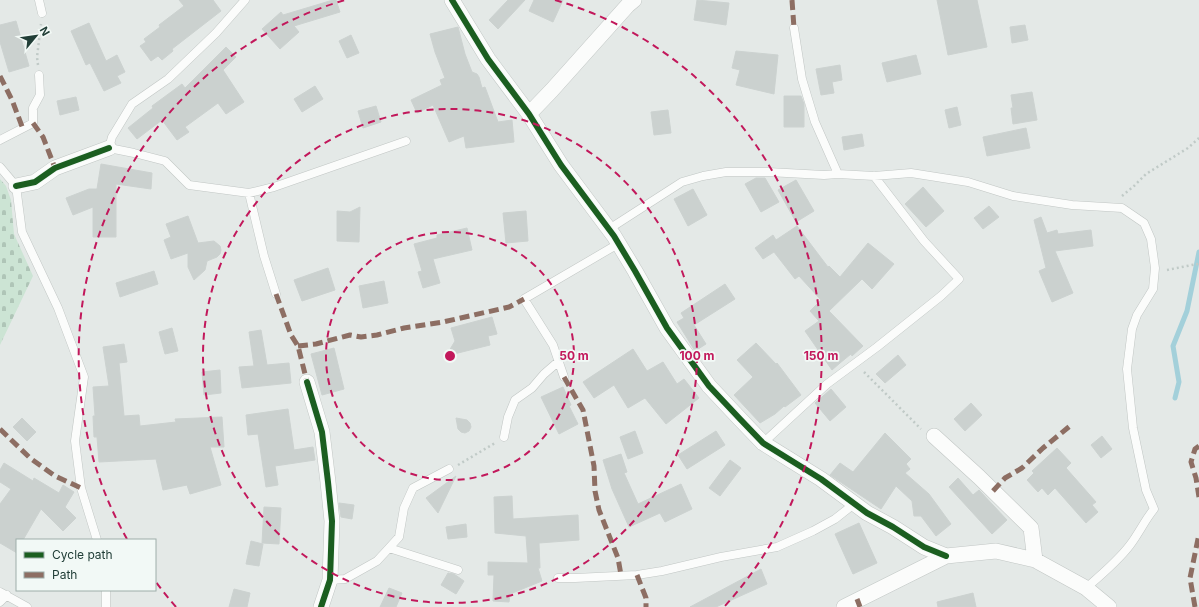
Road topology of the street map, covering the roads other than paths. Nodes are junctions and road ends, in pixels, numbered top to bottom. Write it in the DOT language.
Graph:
graph roads {
  1 [pos="39,0"];
  2 [pos="245,0"];
  3 [pos="452,0"];
  4 [pos="634,0"];
  5 [pos="42,13"];
  6 [pos="794,28"];
  7 [pos="39,75"];
  8 [pos="529,114"];
  9 [pos="0,140"];
  10 [pos="406,141"];
  11 [pos="109,148"];
  12 [pos="0,167"];
  13 [pos="838,174"];
  14 [pos="874,176"];
  15 [pos="16,186"];
  16 [pos="249,193"];
  17 [pos="608,229"];
  18 [pos="618,244"];
  19 [pos="276,294"];
  20 [pos="559,362"];
  21 [pos="564,377"];
  22 [pos="307,382"];
  23 [pos="934,436"];
  24 [pos="504,437"];
  25 [pos="764,443"];
  26 [pos="449,469"];
  27 [pos="854,504"];
  28 [pos="97,539"];
  29 [pos="389,548"];
  30 [pos="946,556"];
  31 [pos="1034,560"];
  32 [pos="458,570"];
  33 [pos="558,578"];
  34 [pos="330,580"];
  35 [pos="1086,588"];
  36 [pos="106,591"];
  37 [pos="3,594"];
  38 [pos="0,602"];
  39 [pos="27,607"];
  40 [pos="106,607"];
  41 [pos="321,607"];
  42 [pos="844,607"];
  43 [pos="1109,607"];
  1 -- 5 [label="lane"];
  2 -- 11 [label="lane"];
  3 -- 8 [label="street"];
  4 -- 8 [label="street"];
  6 -- 13 [label="lane"];
  7 -- 9 [label="lane"];
  8 -- 17 [label="street"];
  10 -- 16 [label="lane"];
  11 -- 15 [label="street"];
  11 -- 16 [label="lane"];
  12 -- 15 [label="lane"];
  13 -- 14 [label="lane"];
  13 -- 17 [label="lane"];
  14 -- 25 [label="lane"];
  14 -- 35 [label="lane"];
  15 -- 28 [label="lane"];
  16 -- 19 [label="lane"];
  17 -- 18 [label="street"];
  18 -- 20 [label="lane"];
  18 -- 25 [label="street"];
  20 -- 21 [label="lane"];
  20 -- 24 [label="lane"];
  22 -- 34 [label="street"];
  23 -- 31 [label="street"];
  25 -- 27 [label="street"];
  26 -- 29 [label="lane"];
  27 -- 30 [label="street"];
  27 -- 33 [label="lane"];
  29 -- 32 [label="lane"];
  29 -- 34 [label="lane"];
  30 -- 31 [label="street"];
  30 -- 42 [label="street"];
  31 -- 35 [label="street"];
  34 -- 41 [label="street"];
  35 -- 43 [label="street"];
  36 -- 40 [label="lane"];
  37 -- 38 [label="lane"];
  37 -- 39 [label="lane"];
}
